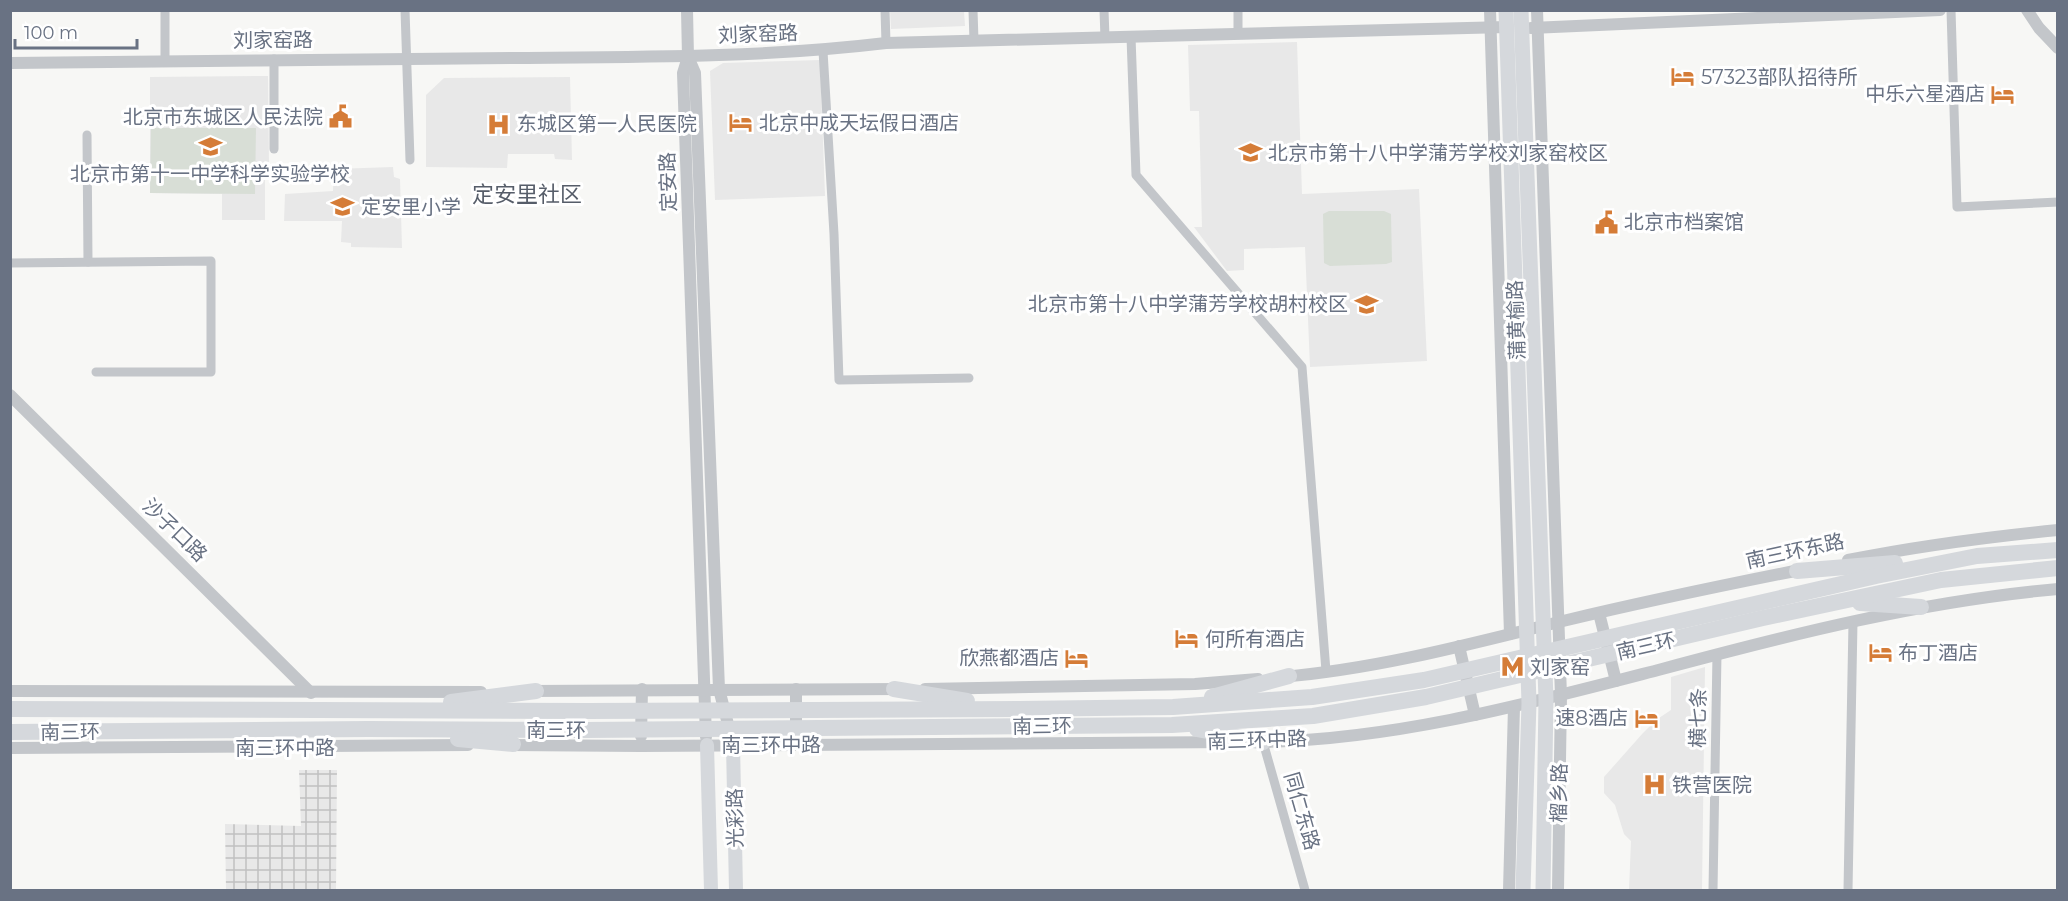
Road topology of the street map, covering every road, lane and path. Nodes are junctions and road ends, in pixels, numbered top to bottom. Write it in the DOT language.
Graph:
graph roads {
  1 [pos="165,10"];
  2 [pos="405,10"];
  3 [pos="687,10"];
  4 [pos="885,10"];
  5 [pos="973,10"];
  6 [pos="1104,10"];
  7 [pos="1238,10"];
  8 [pos="1490,10"];
  9 [pos="1506,10"];
  10 [pos="1521,10"];
  11 [pos="1537,10"];
  12 [pos="1940,10"];
  13 [pos="1951,10"];
  14 [pos="2027,10"];
  15 [pos="1491,28"];
  16 [pos="1514,28"];
  17 [pos="1537,28"];
  18 [pos="1238,34"];
  19 [pos="1131,37"];
  20 [pos="1105,38"];
  21 [pos="975,41"];
  22 [pos="886,43"];
  23 [pos="2058,48"];
  24 [pos="823,51"];
  25 [pos="688,57"];
  26 [pos="274,59"];
  27 [pos="406,59"];
  28 [pos="165,61"];
  29 [pos="10,63"];
  30 [pos="87,135"];
  31 [pos="274,149"];
  32 [pos="410,160"];
  33 [pos="2058,202"];
  34 [pos="88,262"];
  35 [pos="10,263"];
  36 [pos="1515,304"];
  37 [pos="1500,316"];
  38 [pos="96,372"];
  39 [pos="969,378"];
  40 [pos="10,395"];
  41 [pos="2058,530"];
  42 [pos="2058,550"];
  43 [pos="1977,556"];
  44 [pos="2058,568"];
  45 [pos="1797,571"];
  46 [pos="2058,588"];
  47 [pos="1838,602"];
  48 [pos="1921,607"];
  49 [pos="1761,610"];
  50 [pos="1599,613"];
  51 [pos="1853,622"];
  52 [pos="1550,625"];
  53 [pos="1526,630"];
  54 [pos="1510,634"];
  55 [pos="1459,646"];
  56 [pos="1717,654"];
  57 [pos="1326,671"];
  58 [pos="1289,676"];
  59 [pos="1616,681"];
  60 [pos="642,689"];
  61 [pos="705,689"];
  62 [pos="719,689"];
  63 [pos="796,689"];
  64 [pos="894,689"];
  65 [pos="10,691"];
  66 [pos="536,691"];
  67 [pos="311,693"];
  68 [pos="1553,698"];
  69 [pos="10,704"];
  70 [pos="1521,705"];
  71 [pos="1173,707"];
  72 [pos="10,709"];
  73 [pos="34,709"];
  74 [pos="1019,709"];
  75 [pos="381,711"];
  76 [pos="1475,715"];
  77 [pos="1173,725"];
  78 [pos="368,729"];
  79 [pos="10,732"];
  80 [pos="36,732"];
  81 [pos="10,737"];
  82 [pos="1263,742"];
  83 [pos="513,744"];
  84 [pos="707,745"];
  85 [pos="733,745"];
  86 [pos="796,745"];
  87 [pos="641,746"];
  88 [pos="10,748"];
  89 [pos="711,891"];
  90 [pos="736,891"];
  91 [pos="1305,891"];
  92 [pos="1509,891"];
  93 [pos="1523,891"];
  94 [pos="1543,891"];
  95 [pos="1558,891"];
  96 [pos="1713,891"];
  97 [pos="1848,891"];
  1 -- 28 [label="street"];
  2 -- 27 [label="street"];
  3 -- 25 [label="street"];
  4 -- 22 [label="street"];
  5 -- 21 [label="street"];
  6 -- 20 [label="street"];
  7 -- 18 [label="street"];
  8 -- 15 [label="street"];
  9 -- 16 [label="main road, 蒲黄榆路"];
  10 -- 16 [label="main road, 蒲黄榆路"];
  11 -- 17 [label="street"];
  12 -- 17 [label="street, 刘家窑路"];
  13 -- 33 [label="street"];
  14 -- 23 [label="street"];
  15 -- 16 [label="street, 刘家窑路"];
  15 -- 18 [label="street, 刘家窑路"];
  15 -- 37 [label="street"];
  16 -- 17 [label="street, 刘家窑路"];
  16 -- 36 [label="main road, 蒲黄榆路"];
  16 -- 52 [label="main road, 蒲黄榆路"];
  17 -- 52 [label="street"];
  18 -- 19 [label="street, 刘家窑路"];
  19 -- 20 [label="street, 刘家窑路"];
  19 -- 57 [label="street"];
  20 -- 21 [label="street, 刘家窑路"];
  21 -- 22 [label="street, 刘家窑路"];
  22 -- 24 [label="street, 刘家窑路"];
  24 -- 25 [label="street, 刘家窑路"];
  24 -- 39 [label="street"];
  25 -- 27 [label="street, 刘家窑路"];
  25 -- 61 [label="street, 定安路"];
  25 -- 62 [label="street, 定安路"];
  26 -- 27 [label="street, 刘家窑路"];
  26 -- 28 [label="street, 刘家窑路"];
  26 -- 31 [label="street"];
  27 -- 32 [label="street"];
  28 -- 29 [label="street, 刘家窑路"];
  30 -- 34 [label="street"];
  34 -- 35 [label="street"];
  34 -- 38 [label="street"];
  36 -- 37 [label="street"];
  36 -- 53 [label="main road, 蒲黄榆路"];
  37 -- 54 [label="street"];
  40 -- 67 [label="street, 沙子口路"];
  41 -- 45 [label="street, 南三环东路"];
  42 -- 43 [label="highway, 南三环"];
  43 -- 45 [label="highway"];
  43 -- 49 [label="highway, 南三环"];
  44 -- 47 [label="highway, 南三环"];
  45 -- 50 [label="street, 南三环东路"];
  46 -- 48 [label="street"];
  47 -- 48 [label="highway"];
  47 -- 49 [label="highway, 南三环"];
  48 -- 51 [label="street"];
  49 -- 71 [label="highway, 南三环"];
  49 -- 77 [label="highway, 南三环"];
  50 -- 52 [label="street, 南三环东路"];
  50 -- 59 [label="street"];
  51 -- 56 [label="street"];
  51 -- 97 [label="street"];
  52 -- 53 [label="street, 南三环东路"];
  52 -- 68 [label="main road, 蒲黄榆路"];
  53 -- 54 [label="street"];
  53 -- 70 [label="main road, 蒲黄榆路"];
  54 -- 55 [label="street"];
  55 -- 57 [label="street"];
  55 -- 76 [label="street"];
  56 -- 59 [label="street"];
  56 -- 96 [label="street, 横七条"];
  57 -- 58 [label="street"];
  58 -- 64 [label="street"];
  58 -- 71 [label="highway"];
  59 -- 68 [label="street"];
  60 -- 61 [label="street"];
  60 -- 66 [label="street"];
  60 -- 87 [label="street"];
  61 -- 62 [label="street"];
  61 -- 84 [label="street, 定安路"];
  62 -- 63 [label="street"];
  62 -- 85 [label="street, 定安路"];
  63 -- 64 [label="street"];
  63 -- 86 [label="street"];
  64 -- 74 [label="highway"];
  65 -- 67 [label="street"];
  66 -- 67 [label="street"];
  66 -- 75 [label="highway"];
  68 -- 70 [label="street, 南三环中路"];
  68 -- 94 [label="main road, 榴乡路"];
  68 -- 95 [label="street, 榴乡路"];
  69 -- 73 [label="highway"];
  70 -- 76 [label="street, 南三环中路"];
  70 -- 92 [label="street"];
  70 -- 93 [label="main road, 榴乡路"];
  71 -- 74 [label="highway, 南三环"];
  72 -- 73 [label="highway"];
  73 -- 75 [label="highway, 南三环"];
  74 -- 75 [label="highway, 南三环"];
  76 -- 82 [label="street, 南三环中路"];
  77 -- 78 [label="highway, 南三环"];
  77 -- 82 [label="highway"];
  78 -- 80 [label="highway, 南三环"];
  78 -- 83 [label="highway"];
  79 -- 80 [label="highway, 南三环"];
  80 -- 81 [label="highway"];
  82 -- 86 [label="street, 南三环中路"];
  82 -- 91 [label="street, 同仁东路"];
  83 -- 87 [label="street, 南三环中路"];
  83 -- 88 [label="street, 南三环中路"];
  84 -- 85 [label="street, 南三环中路"];
  84 -- 87 [label="street, 南三环中路"];
  84 -- 89 [label="main road, 光彩路"];
  85 -- 86 [label="street, 南三环中路"];
  85 -- 90 [label="main road, 光彩路"];
}
